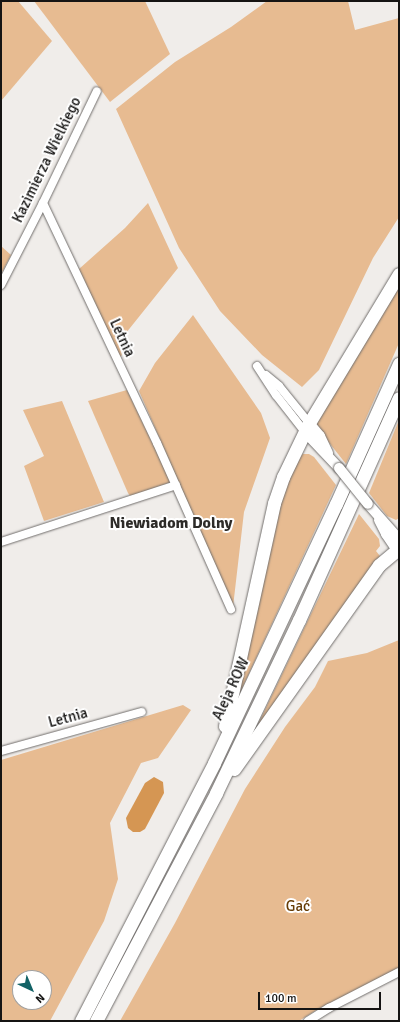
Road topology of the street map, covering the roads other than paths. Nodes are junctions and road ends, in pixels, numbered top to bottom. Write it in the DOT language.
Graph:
graph roads {
  1 [pos="97,90"];
  2 [pos="43,203"];
  3 [pos="399,274"];
  4 [pos="1,284"];
  5 [pos="399,364"];
  6 [pos="399,398"];
  7 [pos="307,428"];
  8 [pos="176,485"];
  9 [pos="1,542"];
  10 [pos="398,543"];
  11 [pos="231,609"];
  12 [pos="142,712"];
  13 [pos="1,751"];
  14 [pos="214,763"];
  15 [pos="216,793"];
  16 [pos="399,972"];
  17 [pos="81,1021"];
  18 [pos="96,1021"];
  19 [pos="308,1021"];
  1 -- 2 [label="street, Kazimierza Wielkiego"];
  2 -- 4 [label="street, Kazimierza Wielkiego"];
  2 -- 8 [label="street, Letnia"];
  3 -- 7 [label="main road"];
  5 -- 14 [label="main road, Aleja ROW"];
  6 -- 15 [label="main road, Aleja ROW"];
  7 -- 7 [label="street"];
  7 -- 10 [label="street, bridge"];
  7 -- 14 [label="main road"];
  8 -- 9 [label="street"];
  8 -- 11 [label="street, Letnia"];
  10 -- 15 [label="main road"];
  12 -- 13 [label="street, Letnia"];
  14 -- 17 [label="main road, Aleja ROW"];
  15 -- 18 [label="main road, Aleja ROW"];
  16 -- 19 [label="street"];
}
